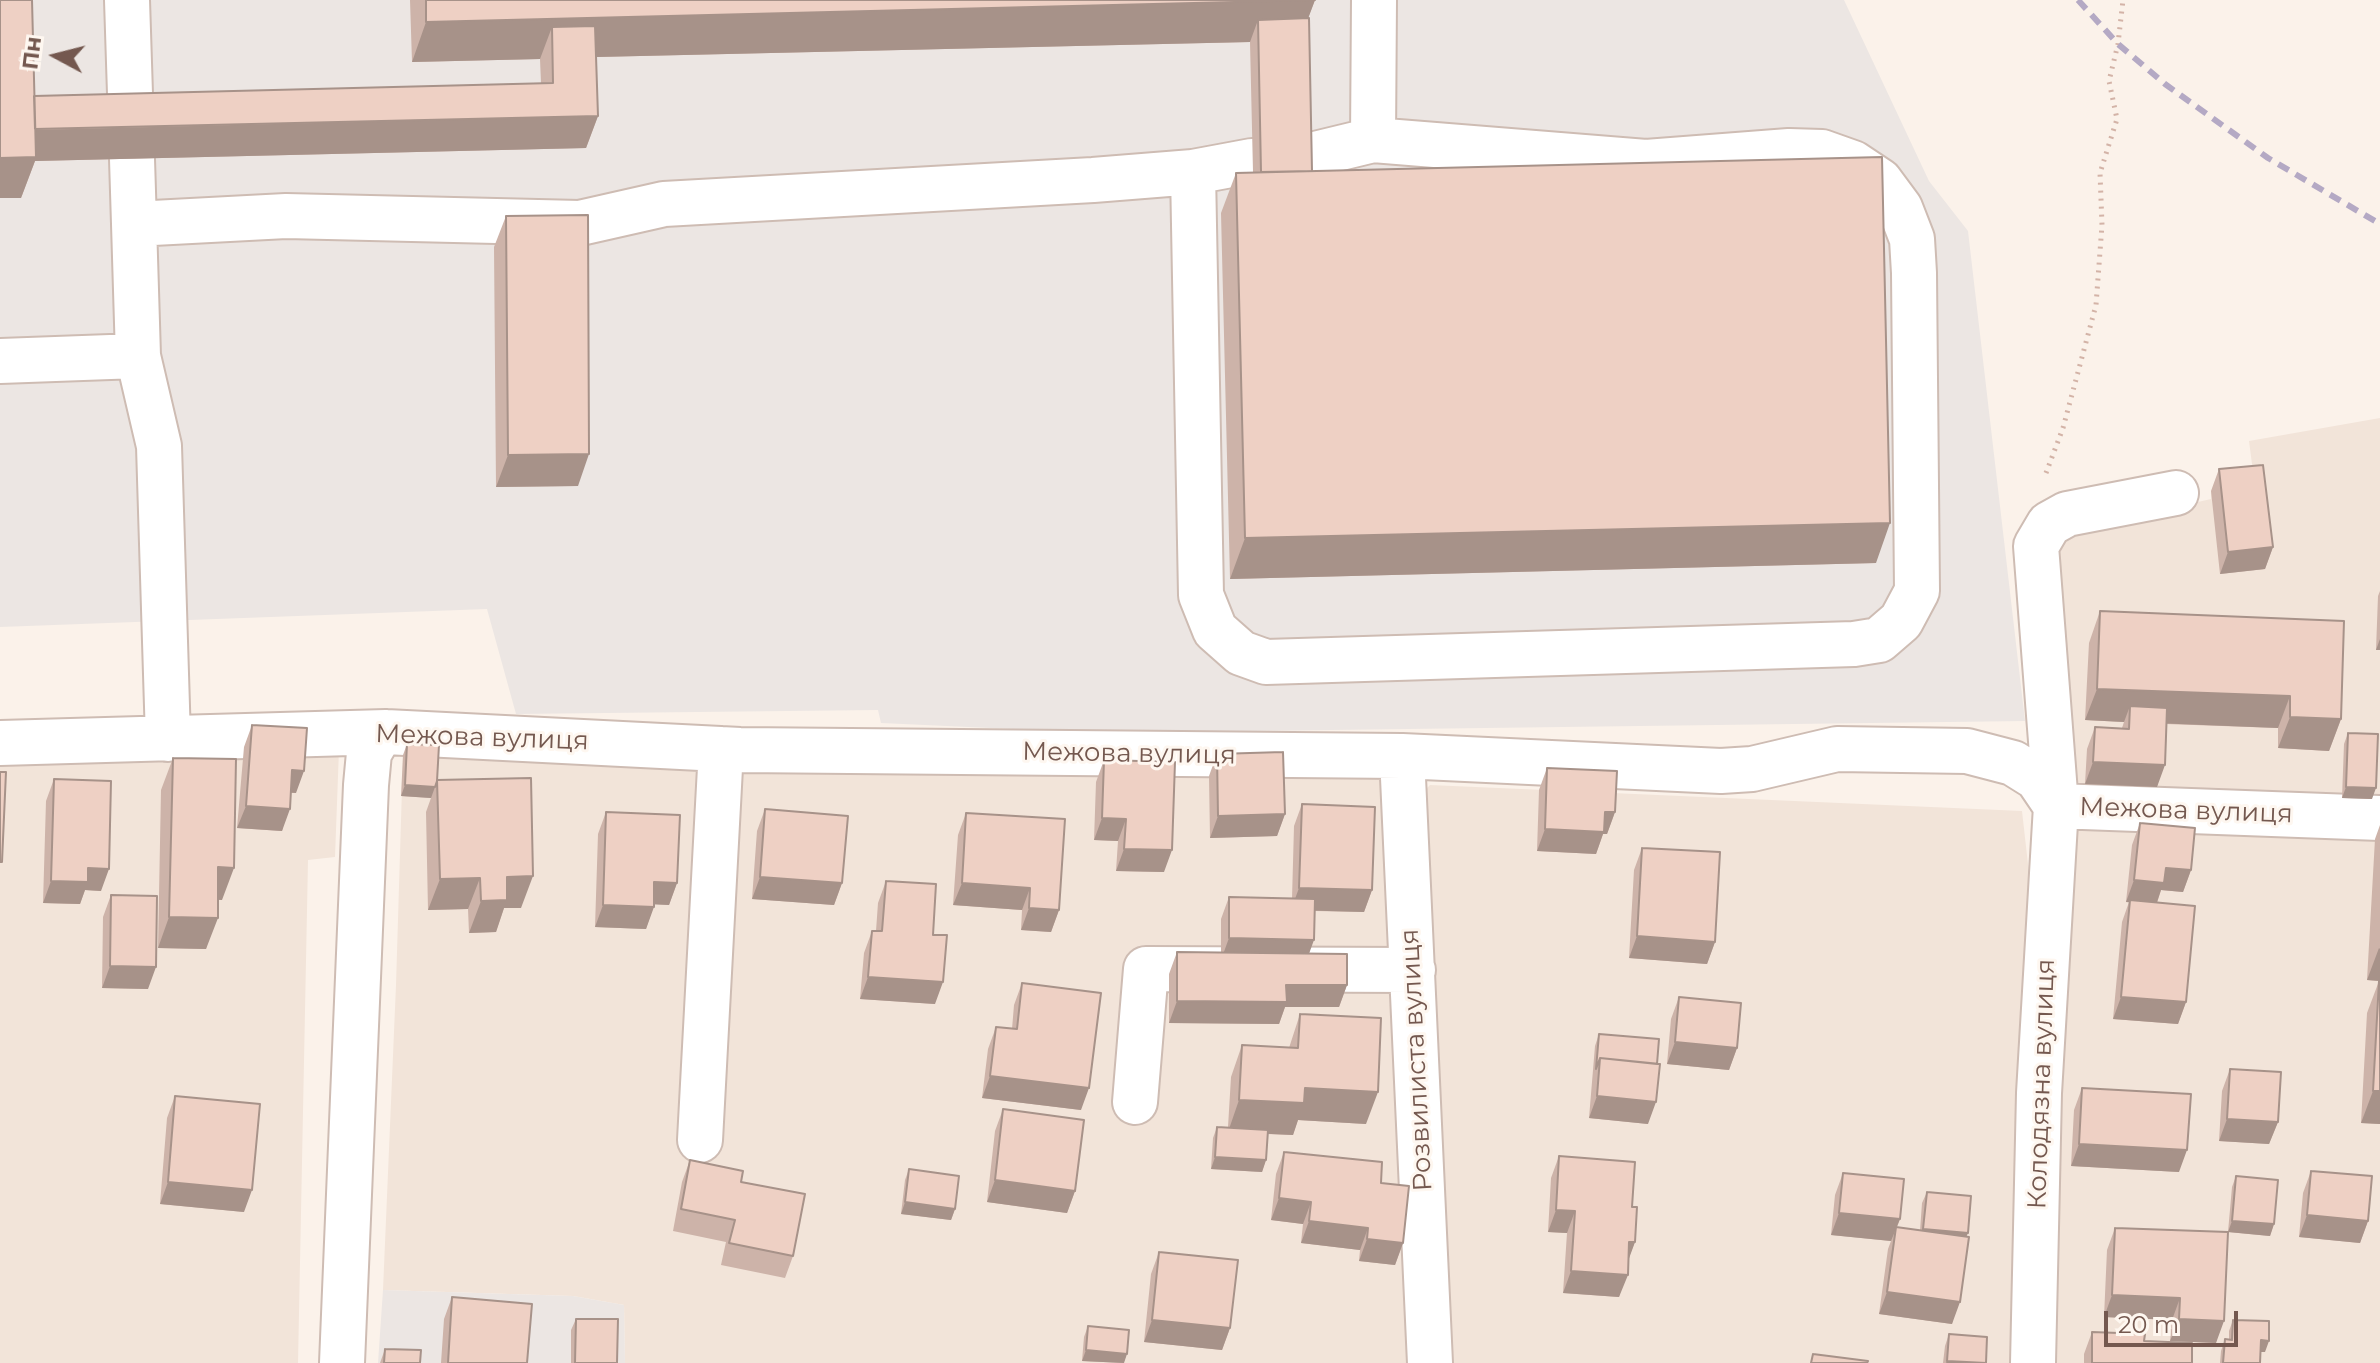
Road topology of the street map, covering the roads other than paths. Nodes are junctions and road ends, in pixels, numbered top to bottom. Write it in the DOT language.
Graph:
graph roads {
  1 [pos="127,0"];
  2 [pos="1374,0"];
  3 [pos="1373,140"];
  4 [pos="1303,157"];
  5 [pos="1252,161"];
  6 [pos="1193,172"];
  7 [pos="134,224"];
  8 [pos="138,356"];
  9 [pos="0,361"];
  10 [pos="2176,493"];
  11 [pos="386,732"];
  12 [pos="168,739"];
  13 [pos="0,743"];
  14 [pos="721,749"];
  15 [pos="1402,756"];
  16 [pos="2056,806"];
  17 [pos="2380,818"];
  18 [pos="1413,970"];
  19 [pos="1135,1102"];
  20 [pos="700,1140"];
  21 [pos="342,1363"];
  22 [pos="1430,1363"];
  23 [pos="2033,1363"];
  1 -- 7 [label="street"];
  2 -- 3 [label="street"];
  3 -- 4 [label="street"];
  3 -- 6 [label="street"];
  5 -- 6 [label="street"];
  6 -- 7 [label="street"];
  7 -- 8 [label="street"];
  8 -- 9 [label="street"];
  8 -- 12 [label="street"];
  10 -- 16 [label="street, Колодязна вулиця"];
  11 -- 12 [label="street, Межова вулиця"];
  11 -- 14 [label="street, Межова вулиця"];
  11 -- 21 [label="street"];
  12 -- 13 [label="street, Межова вулиця"];
  14 -- 15 [label="street, Межова вулиця"];
  14 -- 20 [label="street"];
  15 -- 16 [label="street, Межова вулиця"];
  15 -- 18 [label="street, Розвилиста вулиця"];
  16 -- 17 [label="street, Межова вулиця"];
  16 -- 23 [label="street, Колодязна вулиця"];
  18 -- 19 [label="street"];
  18 -- 22 [label="street, Розвилиста вулиця"];
}
